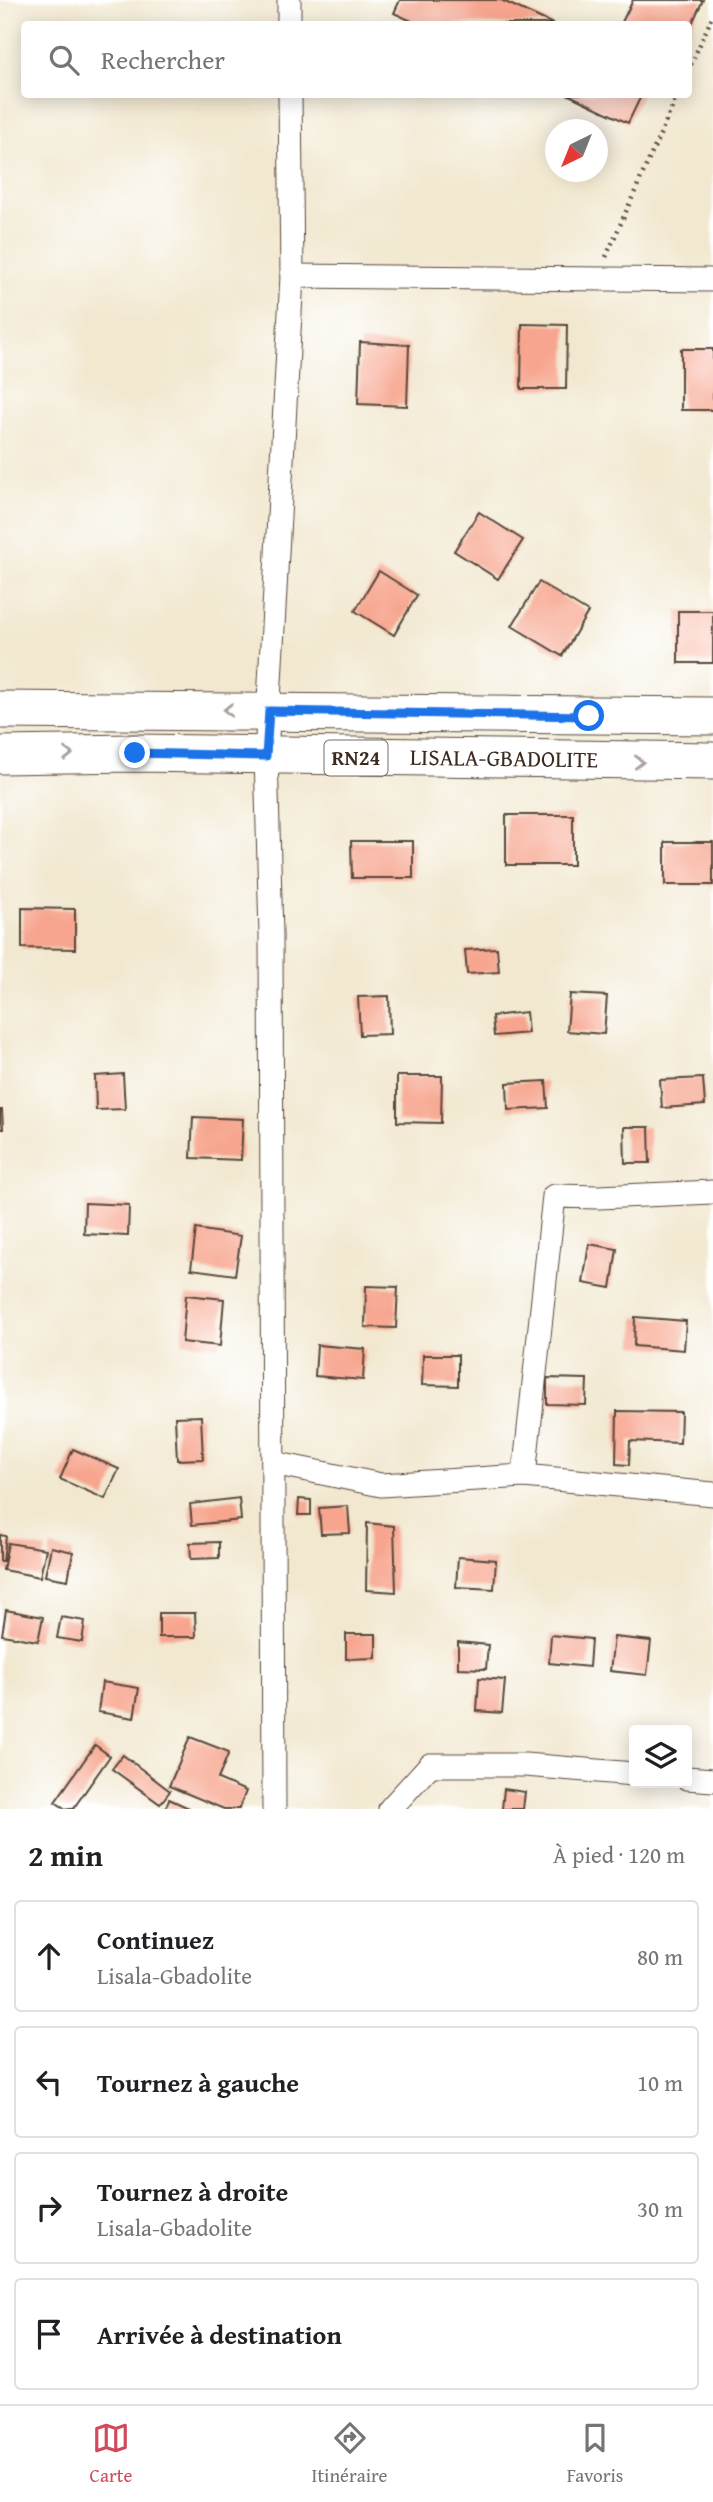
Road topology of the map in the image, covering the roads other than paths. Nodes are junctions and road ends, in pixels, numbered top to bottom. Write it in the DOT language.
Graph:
graph roads {
  1 [pos="289,0"];
  2 [pos="289,21"];
  3 [pos="290,98"];
  4 [pos="292,276"];
  5 [pos="713,280"];
  6 [pos="0,710"];
  7 [pos="269,711"];
  8 [pos="713,716"];
  9 [pos="0,755"];
  10 [pos="266,756"];
  11 [pos="713,761"];
  12 [pos="713,1192"];
  13 [pos="273,1463"];
  14 [pos="524,1476"];
  15 [pos="713,1494"];
  16 [pos="629,1774"];
  17 [pos="692,1778"];
  18 [pos="713,1780"];
  19 [pos="274,1809"];
  20 [pos="390,1809"];
  1 -- 2 [label="street"];
  3 -- 4 [label="street"];
  4 -- 5 [label="street"];
  4 -- 7 [label="street"];
  7 -- 6 [label="main road, LISALA-GBADOLITE / RN24, one-way"];
  7 -- 8 [label="main road, LISALA-GBADOLITE / RN24"];
  7 -- 10 [label="street"];
  9 -- 10 [label="main road, LISALA-GBADOLITE / RN24, one-way"];
  10 -- 11 [label="main road, LISALA-GBADOLITE / RN24, one-way"];
  10 -- 13 [label="street"];
  12 -- 14 [label="street"];
  13 -- 14 [label="street"];
  13 -- 19 [label="street"];
  14 -- 15 [label="street"];
  16 -- 20 [label="street"];
  17 -- 18 [label="street"];
}
